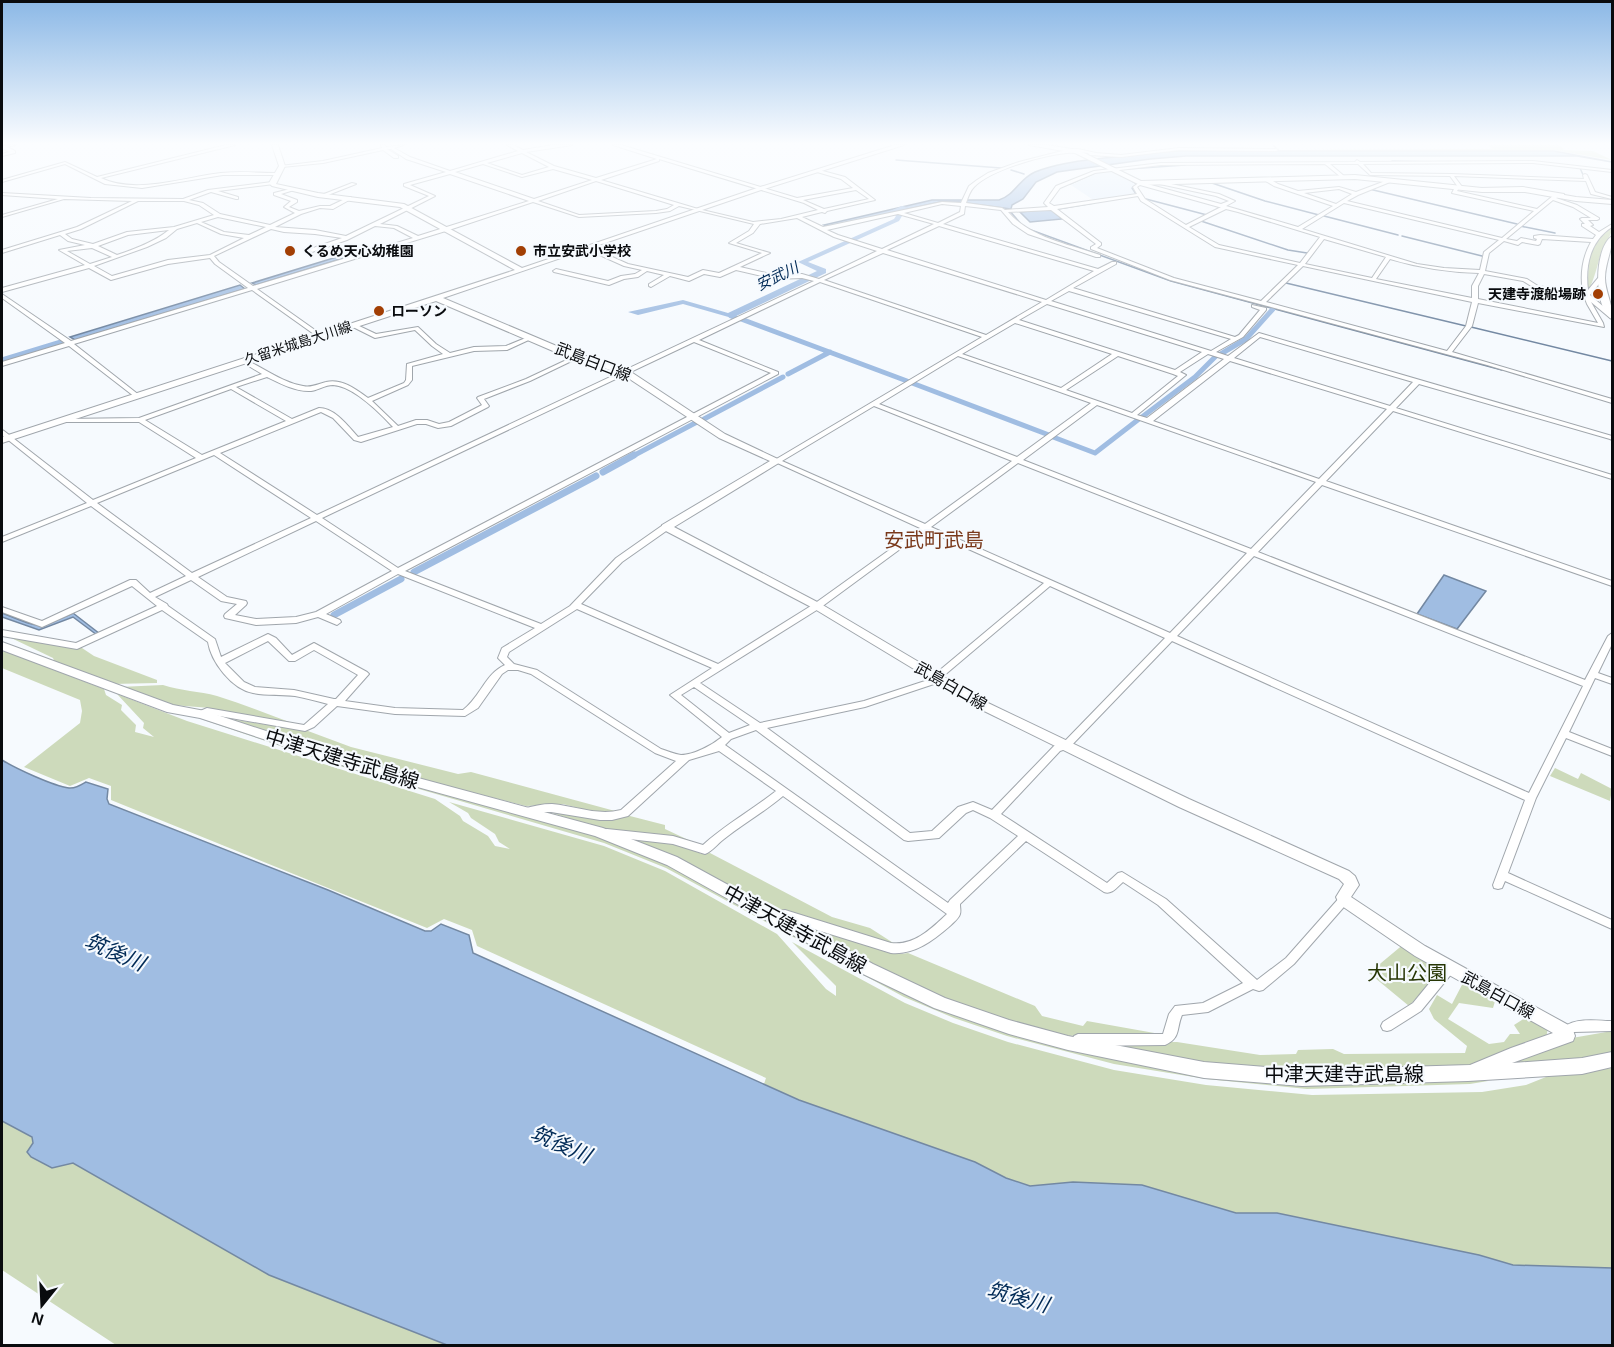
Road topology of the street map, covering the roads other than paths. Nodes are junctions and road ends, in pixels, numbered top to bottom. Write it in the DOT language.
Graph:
graph roads {
  1 [pos="34,208"];
  2 [pos="122,208"];
  3 [pos="207,208"];
  4 [pos="288,208"];
  5 [pos="317,208"];
  6 [pos="406,208"];
  7 [pos="409,208"];
  8 [pos="510,208"];
  9 [pos="558,208"];
  10 [pos="673,208"];
  11 [pos="691,208"];
  12 [pos="704,208"];
  13 [pos="815,208"];
  14 [pos="843,208"];
  15 [pos="922,208"];
  16 [pos="963,208"];
  17 [pos="991,208"];
  18 [pos="1053,208"];
  19 [pos="1158,208"];
  20 [pos="1222,208"];
  21 [pos="1227,208"];
  22 [pos="1334,208"];
  23 [pos="1371,208"];
  24 [pos="1527,208"];
  25 [pos="1540,208"];
  26 [pos="1578,208"];
  27 [pos="698,210"];
  28 [pos="1537,210"];
  29 [pos="1005,211"];
  30 [pos="825,212"];
  31 [pos="298,213"];
  32 [pos="897,214"];
  33 [pos="3,215"];
  34 [pos="218,215"];
  35 [pos="799,217"];
  36 [pos="196,221"];
  37 [pos="758,223"];
  38 [pos="376,225"];
  39 [pos="938,225"];
  40 [pos="1612,225"];
  41 [pos="1185,226"];
  42 [pos="271,227"];
  43 [pos="175,228"];
  44 [pos="447,229"];
  45 [pos="823,229"];
  46 [pos="1298,229"];
  47 [pos="62,234"];
  48 [pos="1599,234"];
  49 [pos="250,237"];
  50 [pos="1323,237"];
  51 [pos="1504,237"];
  52 [pos="347,238"];
  53 [pos="418,238"];
  54 [pos="1612,238"];
  55 [pos="1594,241"];
  56 [pos="93,246"];
  57 [pos="588,248"];
  58 [pos="312,250"];
  59 [pos="2,251"];
  60 [pos="881,251"];
  61 [pos="211,256"];
  62 [pos="117,257"];
  63 [pos="1388,258"];
  64 [pos="1114,263"];
  65 [pos="89,265"];
  66 [pos="1301,265"];
  67 [pos="736,268"];
  68 [pos="520,270"];
  69 [pos="646,270"];
  70 [pos="556,271"];
  71 [pos="1098,271"];
  72 [pos="1481,272"];
  73 [pos="668,275"];
  74 [pos="1600,279"];
  75 [pos="816,280"];
  76 [pos="1373,280"];
  77 [pos="651,285"];
  78 [pos="251,288"];
  79 [pos="1070,289"];
  80 [pos="2,290"];
  81 [pos="1588,295"];
  82 [pos="2,296"];
  83 [pos="436,298"];
  84 [pos="1474,301"];
  85 [pos="1047,302"];
  86 [pos="1262,303"];
  87 [pos="1612,317"];
  88 [pos="1015,321"];
  89 [pos="353,325"];
  90 [pos="320,336"];
  91 [pos="987,337"];
  92 [pos="530,338"];
  93 [pos="1236,339"];
  94 [pos="694,340"];
  95 [pos="69,343"];
  96 [pos="1208,352"];
  97 [pos="1448,353"];
  98 [pos="957,354"];
  99 [pos="1117,354"];
  100 [pos="447,355"];
  101 [pos="579,356"];
  102 [pos="1228,358"];
  103 [pos="244,361"];
  104 [pos="2,364"];
  105 [pos="625,372"];
  106 [pos="1175,373"];
  107 [pos="265,375"];
  108 [pos="1418,381"];
  109 [pos="231,387"];
  110 [pos="1061,391"];
  111 [pos="137,396"];
  112 [pos="368,400"];
  113 [pos="1612,401"];
  114 [pos="1096,403"];
  115 [pos="874,404"];
  116 [pos="1394,409"];
  117 [pos="693,416"];
  118 [pos="1132,416"];
  119 [pos="64,420"];
  120 [pos="140,420"];
  121 [pos="291,421"];
  122 [pos="1148,421"];
  123 [pos="396,427"];
  124 [pos="4,437"];
  125 [pos="1612,438"];
  126 [pos="214,452"];
  127 [pos="202,458"];
  128 [pos="1018,460"];
  129 [pos="777,461"];
  130 [pos="1612,477"];
  131 [pos="1322,481"];
  132 [pos="92,503"];
  133 [pos="315,519"];
  134 [pos="666,527"];
  135 [pos="926,527"];
  136 [pos="2,540"];
  137 [pos="1252,554"];
  138 [pos="398,571"];
  139 [pos="192,576"];
  140 [pos="1049,583"];
  141 [pos="1612,584"];
  142 [pos="149,597"];
  143 [pos="576,605"];
  144 [pos="164,606"];
  145 [pos="817,606"];
  146 [pos="2,609"];
  147 [pos="319,614"];
  148 [pos="337,622"];
  149 [pos="541,627"];
  150 [pos="2,633"];
  151 [pos="1612,636"];
  152 [pos="1172,638"];
  153 [pos="2,646"];
  154 [pos="219,662"];
  155 [pos="510,666"];
  156 [pos="720,668"];
  157 [pos="1595,675"];
  158 [pos="936,678"];
  159 [pos="1612,681"];
  160 [pos="695,684"];
  161 [pos="1587,684"];
  162 [pos="336,702"];
  163 [pos="201,714"];
  164 [pos="757,726"];
  165 [pos="1564,734"];
  166 [pos="728,737"];
  167 [pos="1066,746"];
  168 [pos="714,748"];
  169 [pos="1612,753"];
  170 [pos="686,758"];
  171 [pos="783,791"];
  172 [pos="1531,798"];
  173 [pos="527,812"];
  174 [pos="994,815"];
  175 [pos="598,832"];
  176 [pos="1024,836"];
  177 [pos="1344,900"];
  178 [pos="955,914"];
  179 [pos="771,916"];
  180 [pos="1612,925"];
  181 [pos="1449,968"];
  182 [pos="1252,984"];
  183 [pos="1386,1026"];
  184 [pos="1612,1026"];
  185 [pos="1566,1032"];
  186 [pos="1068,1043"];
  187 [pos="1612,1060"];
  188 [pos="1468,1073"];
  1 -- 33 [label="street"];
  2 -- 47 [label="street"];
  3 -- 34 [label="street"];
  4 -- 31 [label="street"];
  5 -- 31 [label="street"];
  6 -- 38 [label="street"];
  7 -- 44 [label="main road"];
  8 -- 44 [label="street"];
  9 -- 10 [label="street"];
  11 -- 27 [label="street"];
  12 -- 27 [label="main road, 久留米城島大川線"];
  13 -- 30 [label="street"];
  14 -- 30 [label="street"];
  15 -- 32 [label="street"];
  16 -- 39 [label="street"];
  17 -- 29 [label="street"];
  18 -- 29 [label="street"];
  18 -- 86 [label="street"];
  19 -- 41 [label="street"];
  20 -- 41 [label="street"];
  21 -- 46 [label="street"];
  22 -- 46 [label="street"];
  23 -- 51 [label="street"];
  24 -- 28 [label="street"];
  25 -- 28 [label="street"];
  26 -- 48 [label="street"];
  27 -- 37 [label="street"];
  27 -- 57 [label="main road, 久留米城島大川線"];
  28 -- 51 [label="street"];
  29 -- 64 [label="street"];
  30 -- 35 [label="street"];
  31 -- 42 [label="street"];
  32 -- 39 [label="street"];
  32 -- 45 [label="street"];
  34 -- 36 [label="street"];
  34 -- 42 [label="street"];
  35 -- 37 [label="street"];
  35 -- 45 [label="street"];
  36 -- 43 [label="street"];
  36 -- 49 [label="street"];
  37 -- 67 [label="street"];
  38 -- 52 [label="street"];
  38 -- 53 [label="street"];
  39 -- 60 [label="street"];
  39 -- 71 [label="street"];
  40 -- 48 [label="street"];
  41 -- 66 [label="street"];
  42 -- 49 [label="street"];
  42 -- 52 [label="street"];
  43 -- 56 [label="street"];
  43 -- 62 [label="street"];
  44 -- 53 [label="street"];
  44 -- 68 [label="main road"];
  45 -- 60 [label="street"];
  46 -- 50 [label="street"];
  47 -- 56 [label="street"];
  47 -- 59 [label="street"];
  48 -- 55 [label="street"];
  49 -- 61 [label="street"];
  50 -- 63 [label="street"];
  50 -- 66 [label="street"];
  51 -- 55 [label="street"];
  51 -- 72 [label="street"];
  52 -- 58 [label="street"];
  53 -- 78 [label="street"];
  54 -- 74 [label="main road"];
  55 -- 81 [label="street"];
  56 -- 62 [label="street"];
  56 -- 65 [label="street"];
  57 -- 68 [label="main road, 久留米城島大川線"];
  57 -- 69 [label="street"];
  60 -- 75 [label="street"];
  60 -- 85 [label="street"];
  61 -- 65 [label="street"];
  61 -- 78 [label="street"];
  62 -- 65 [label="street"];
  63 -- 72 [label="street"];
  63 -- 76 [label="street"];
  64 -- 71 [label="street"];
  64 -- 93 [label="street"];
  65 -- 80 [label="street"];
  66 -- 76 [label="street"];
  66 -- 86 [label="street"];
  67 -- 73 [label="street"];
  67 -- 75 [label="street"];
  68 -- 83 [label="main road, 久留米城島大川線"];
  69 -- 70 [label="street"];
  69 -- 73 [label="street"];
  71 -- 79 [label="street"];
  72 -- 81 [label="street"];
  72 -- 84 [label="street"];
  73 -- 77 [label="street"];
  74 -- 81 [label="street"];
  74 -- 87 [label="main road"];
  75 -- 91 [label="street"];
  75 -- 94 [label="street"];
  76 -- 84 [label="street"];
  78 -- 90 [label="street"];
  78 -- 95 [label="street"];
  79 -- 85 [label="street"];
  79 -- 93 [label="street"];
  81 -- 84 [label="street"];
  81 -- 87 [label="street"];
  82 -- 95 [label="street"];
  83 -- 89 [label="main road, 久留米城島大川線"];
  83 -- 92 [label="main road, 武島白口線"];
  84 -- 97 [label="street"];
  85 -- 88 [label="street"];
  85 -- 96 [label="street"];
  86 -- 97 [label="street"];
  88 -- 91 [label="street"];
  88 -- 99 [label="street"];
  89 -- 90 [label="main road, 久留米城島大川線"];
  89 -- 100 [label="street"];
  90 -- 103 [label="main road, 久留米城島大川線"];
  91 -- 98 [label="street"];
  92 -- 100 [label="street"];
  92 -- 101 [label="main road, 武島白口線"];
  93 -- 96 [label="street"];
  94 -- 105 [label="street"];
  94 -- 117 [label="street"];
  95 -- 104 [label="street"];
  95 -- 111 [label="street"];
  96 -- 102 [label="street"];
  96 -- 106 [label="street"];
  97 -- 113 [label="street"];
  98 -- 110 [label="street"];
  98 -- 115 [label="street"];
  99 -- 106 [label="street"];
  99 -- 110 [label="street"];
  100 -- 112 [label="street"];
  101 -- 105 [label="main road, 武島白口線"];
  101 -- 123 [label="street"];
  102 -- 108 [label="street"];
  102 -- 116 [label="street"];
  102 -- 122 [label="street"];
  103 -- 107 [label="street"];
  103 -- 111 [label="main road, 久留米城島大川線"];
  105 -- 117 [label="main road, 武島白口線"];
  105 -- 133 [label="street"];
  106 -- 118 [label="street"];
  107 -- 109 [label="street"];
  107 -- 112 [label="street"];
  108 -- 116 [label="street"];
  108 -- 125 [label="street"];
  109 -- 120 [label="street"];
  109 -- 121 [label="street"];
  110 -- 114 [label="street"];
  111 -- 119 [label="main road, 久留米城島大川線"];
  112 -- 123 [label="street"];
  114 -- 118 [label="street"];
  114 -- 128 [label="street"];
  115 -- 128 [label="street"];
  115 -- 129 [label="street"];
  116 -- 130 [label="street"];
  116 -- 131 [label="street"];
  117 -- 129 [label="main road, 武島白口線"];
  117 -- 138 [label="street"];
  118 -- 122 [label="street"];
  119 -- 120 [label="street"];
  119 -- 124 [label="main road, 久留米城島大川線"];
  120 -- 127 [label="street"];
  121 -- 123 [label="street"];
  121 -- 126 [label="street"];
  122 -- 131 [label="street"];
  124 -- 132 [label="street"];
  126 -- 127 [label="street"];
  126 -- 133 [label="street"];
  127 -- 132 [label="street"];
  128 -- 135 [label="street"];
  128 -- 137 [label="street"];
  129 -- 134 [label="main road"];
  129 -- 135 [label="street"];
  131 -- 137 [label="street"];
  131 -- 141 [label="street"];
  132 -- 136 [label="street"];
  132 -- 139 [label="street"];
  133 -- 138 [label="street"];
  133 -- 139 [label="street"];
  134 -- 143 [label="street"];
  134 -- 145 [label="main road, 武島白口線"];
  135 -- 140 [label="street"];
  135 -- 145 [label="street"];
  137 -- 152 [label="street"];
  137 -- 161 [label="street"];
  138 -- 147 [label="street"];
  138 -- 149 [label="street"];
  139 -- 142 [label="street"];
  139 -- 147 [label="street"];
  140 -- 152 [label="street"];
  140 -- 158 [label="street"];
  142 -- 144 [label="street"];
  142 -- 146 [label="street"];
  143 -- 149 [label="street"];
  143 -- 156 [label="street"];
  144 -- 150 [label="street"];
  144 -- 154 [label="street"];
  145 -- 156 [label="street"];
  145 -- 158 [label="main road, 武島白口線"];
  147 -- 148 [label="street"];
  149 -- 155 [label="street"];
  151 -- 157 [label="street"];
  152 -- 167 [label="street"];
  152 -- 172 [label="street"];
  153 -- 163 [label="main road, 中津天建寺武島線"];
  154 -- 162 [label="street"];
  154 -- 162 [label="street"];
  155 -- 162 [label="street"];
  155 -- 170 [label="street"];
  156 -- 160 [label="street"];
  157 -- 159 [label="street"];
  157 -- 161 [label="street"];
  158 -- 164 [label="street"];
  158 -- 167 [label="main road, 武島白口線"];
  160 -- 164 [label="street"];
  160 -- 166 [label="street"];
  161 -- 165 [label="street"];
  162 -- 163 [label="street"];
  163 -- 173 [label="main road, 中津天建寺武島線"];
  164 -- 166 [label="street"];
  164 -- 174 [label="street"];
  165 -- 169 [label="street"];
  165 -- 172 [label="street"];
  166 -- 168 [label="street"];
  167 -- 174 [label="street"];
  167 -- 177 [label="main road, 武島白口線"];
  168 -- 170 [label="street"];
  168 -- 171 [label="street"];
  170 -- 173 [label="street"];
  171 -- 175 [label="street"];
  171 -- 178 [label="street"];
  172 -- 180 [label="street"];
  173 -- 175 [label="main road, 中津天建寺武島線"];
  174 -- 176 [label="street"];
  175 -- 179 [label="main road, 中津天建寺武島線"];
  176 -- 178 [label="street"];
  176 -- 182 [label="street"];
  177 -- 181 [label="main road, 武島白口線"];
  177 -- 182 [label="street"];
  178 -- 179 [label="street"];
  179 -- 186 [label="main road, 中津天建寺武島線"];
  181 -- 183 [label="street"];
  181 -- 185 [label="main road, 武島白口線"];
  182 -- 186 [label="street"];
  184 -- 185 [label="street"];
  185 -- 188 [label="main road"];
  186 -- 188 [label="main road, 中津天建寺武島線"];
  187 -- 188 [label="main road, 中津天建寺武島線"];
}
